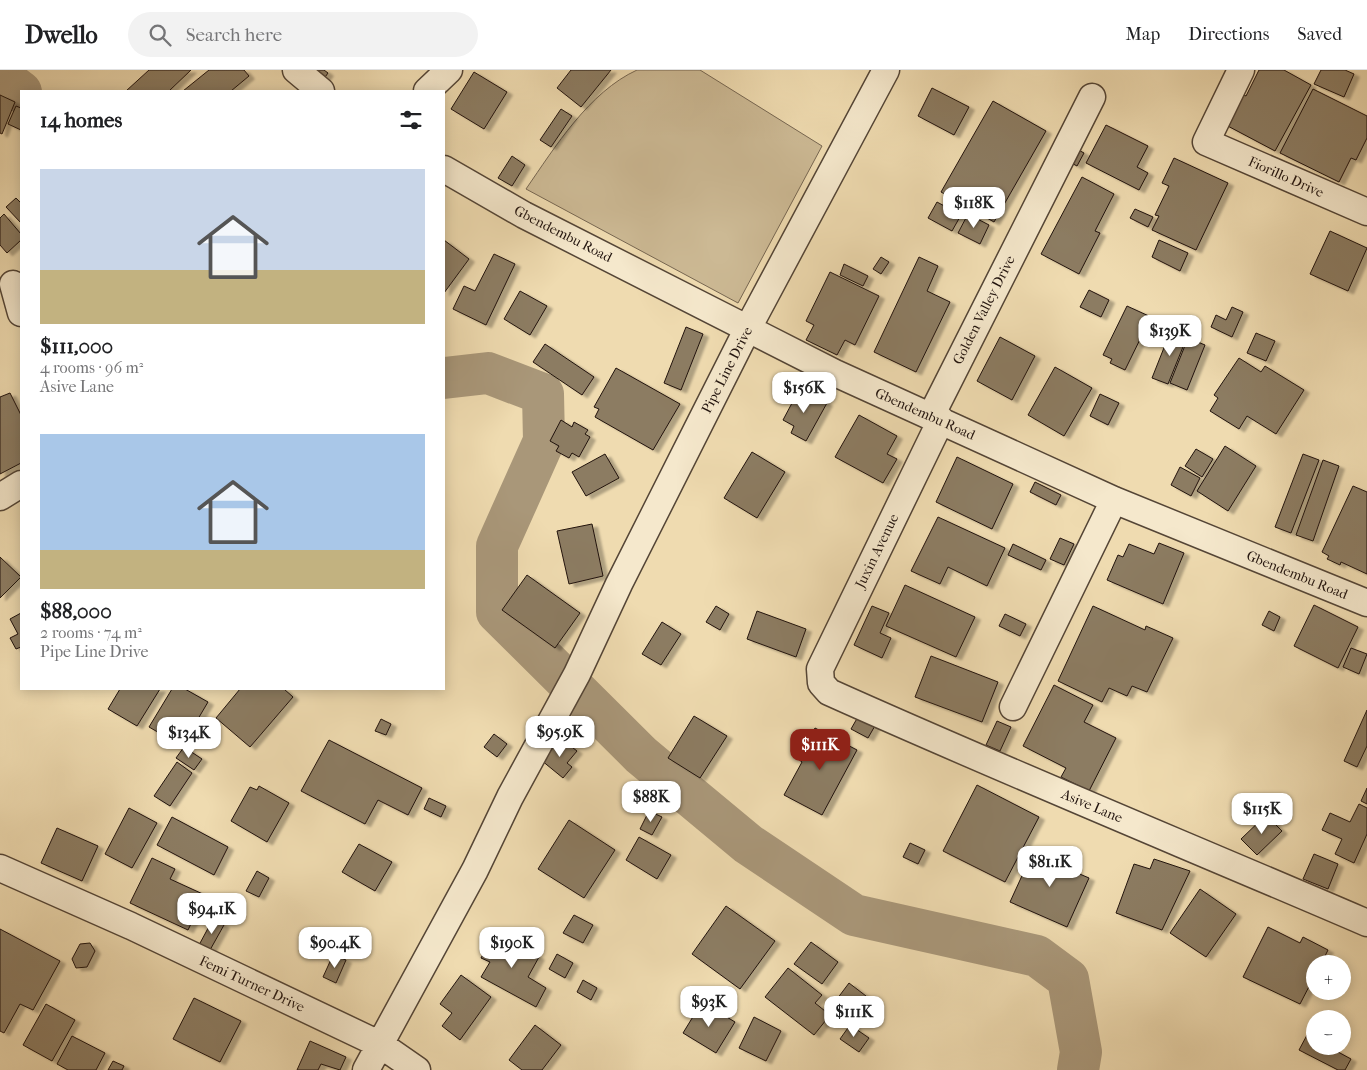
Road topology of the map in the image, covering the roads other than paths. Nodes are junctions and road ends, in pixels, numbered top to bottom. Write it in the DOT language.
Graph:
graph roads {
  1 [pos="296,70"];
  2 [pos="449,70"];
  3 [pos="886,70"];
  4 [pos="1242,70"];
  5 [pos="320,90"];
  6 [pos="428,90"];
  7 [pos="1092,97"];
  8 [pos="445,170"];
  9 [pos="1367,212"];
  10 [pos="13,284"];
  11 [pos="20,309"];
  12 [pos="748,328"];
  13 [pos="936,418"];
  14 [pos="20,485"];
  15 [pos="0,497"];
  16 [pos="1114,500"];
  17 [pos="1367,603"];
  18 [pos="821,683"];
  19 [pos="1013,707"];
  20 [pos="0,868"];
  21 [pos="1367,923"];
  22 [pos="381,1045"];
  23 [pos="366,1070"];
  24 [pos="417,1070"];
  1 -- 5 [label="street"];
  2 -- 6 [label="street"];
  3 -- 12 [label="street, Pipe Line Drive"];
  4 -- 9 [label="street, Fiorillo Drive"];
  7 -- 13 [label="street, Golden Valley Drive"];
  8 -- 12 [label="street, Gbendembu Road"];
  10 -- 11 [label="street"];
  12 -- 13 [label="street, Gbendembu Road"];
  12 -- 22 [label="street, Pipe Line Drive"];
  13 -- 16 [label="street, Gbendembu Road"];
  13 -- 18 [label="street, Juxin Avenue"];
  14 -- 15 [label="street"];
  16 -- 17 [label="street, Gbendembu Road"];
  16 -- 19 [label="street"];
  18 -- 21 [label="street, Asive Lane"];
  20 -- 22 [label="street, Femi Turner Drive"];
  22 -- 23 [label="street, Pipe Line Drive"];
  22 -- 24 [label="street, Femi Turner Drive"];
}
